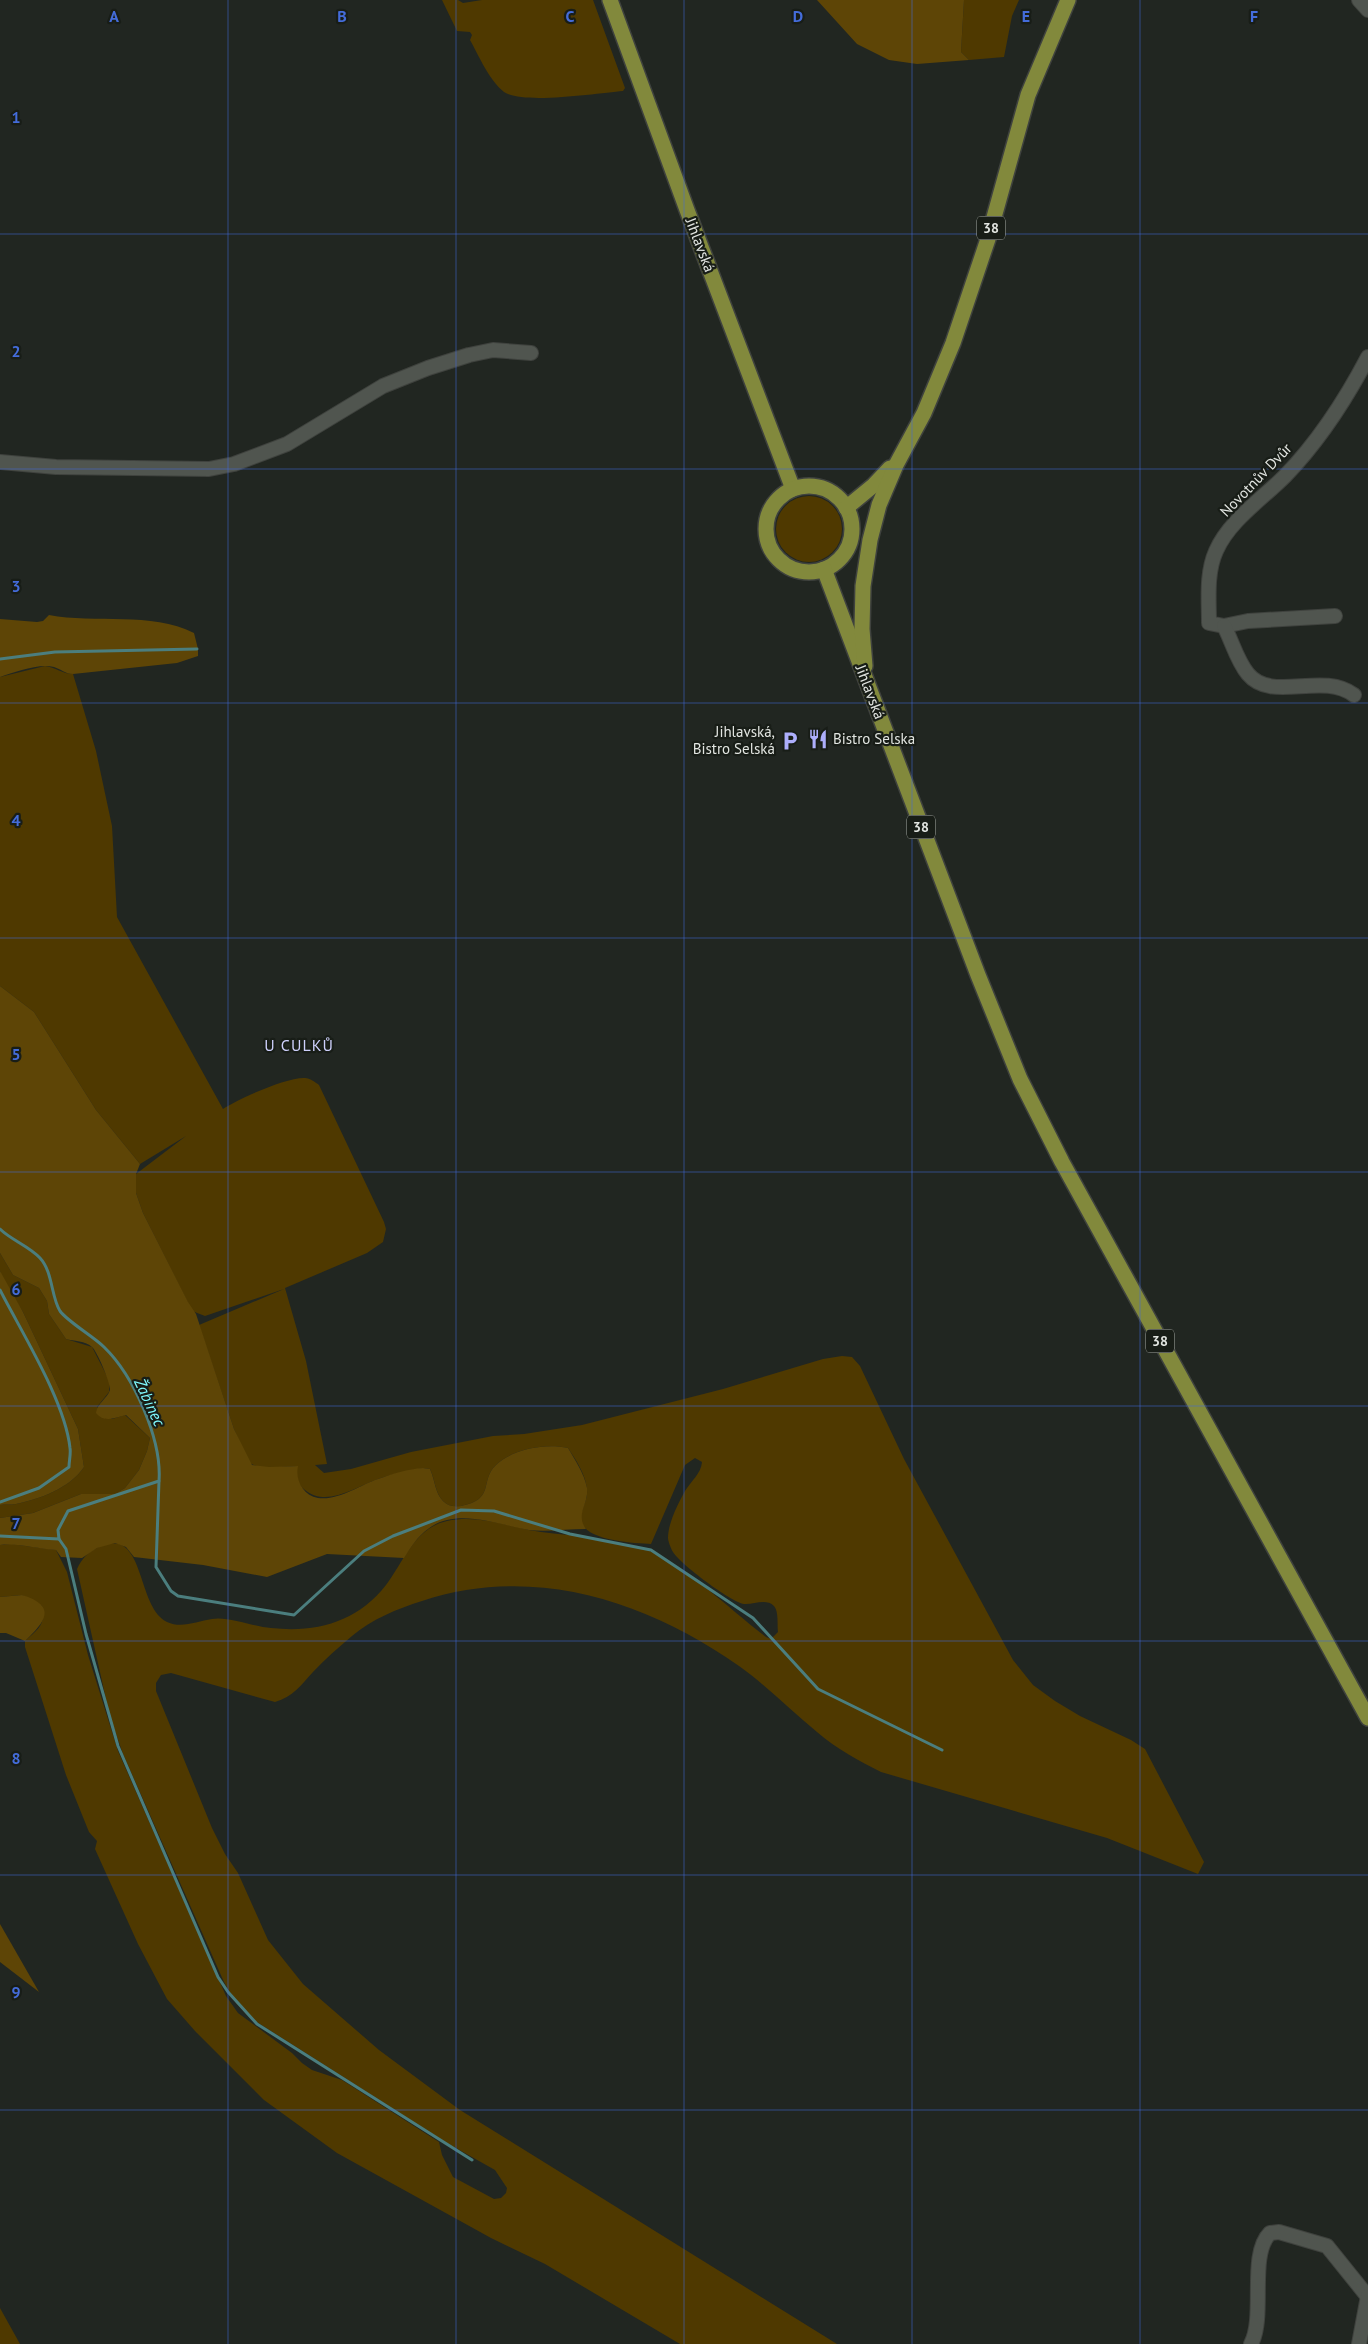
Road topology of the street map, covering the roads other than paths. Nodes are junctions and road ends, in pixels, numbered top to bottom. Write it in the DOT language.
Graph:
graph roads {
  1 [pos="610,0"];
  2 [pos="1068,0"];
  3 [pos="1359,0"];
  4 [pos="1368,10"];
  5 [pos="531,353"];
  6 [pos="1368,357"];
  7 [pos="903,451"];
  8 [pos="0,462"];
  9 [pos="794,489"];
  10 [pos="846,508"];
  11 [pos="824,569"];
  12 [pos="1335,616"];
  13 [pos="1224,626"];
  14 [pos="1354,695"];
  15 [pos="873,699"];
  16 [pos="1368,1718"];
  17 [pos="1368,2297"];
  18 [pos="1251,2344"];
  19 [pos="1359,2344"];
  1 -- 9 [label="main road, Jihlavská"];
  2 -- 7 [label="main road, 38"];
  3 -- 4 [label="street"];
  5 -- 8 [label="street"];
  6 -- 13 [label="street, Novotnův Dvůr"];
  7 -- 10 [label="main road, 38"];
  7 -- 15 [label="main road"];
  9 -- 10 [label="main road"];
  9 -- 11 [label="main road"];
  10 -- 11 [label="main road"];
  11 -- 15 [label="main road, Jihlavská / 38"];
  12 -- 13 [label="street"];
  13 -- 14 [label="street, Novotnův Dvůr"];
  15 -- 16 [label="main road, Jihlavská / 38"];
  17 -- 18 [label="street"];
  17 -- 19 [label="street"];
}
